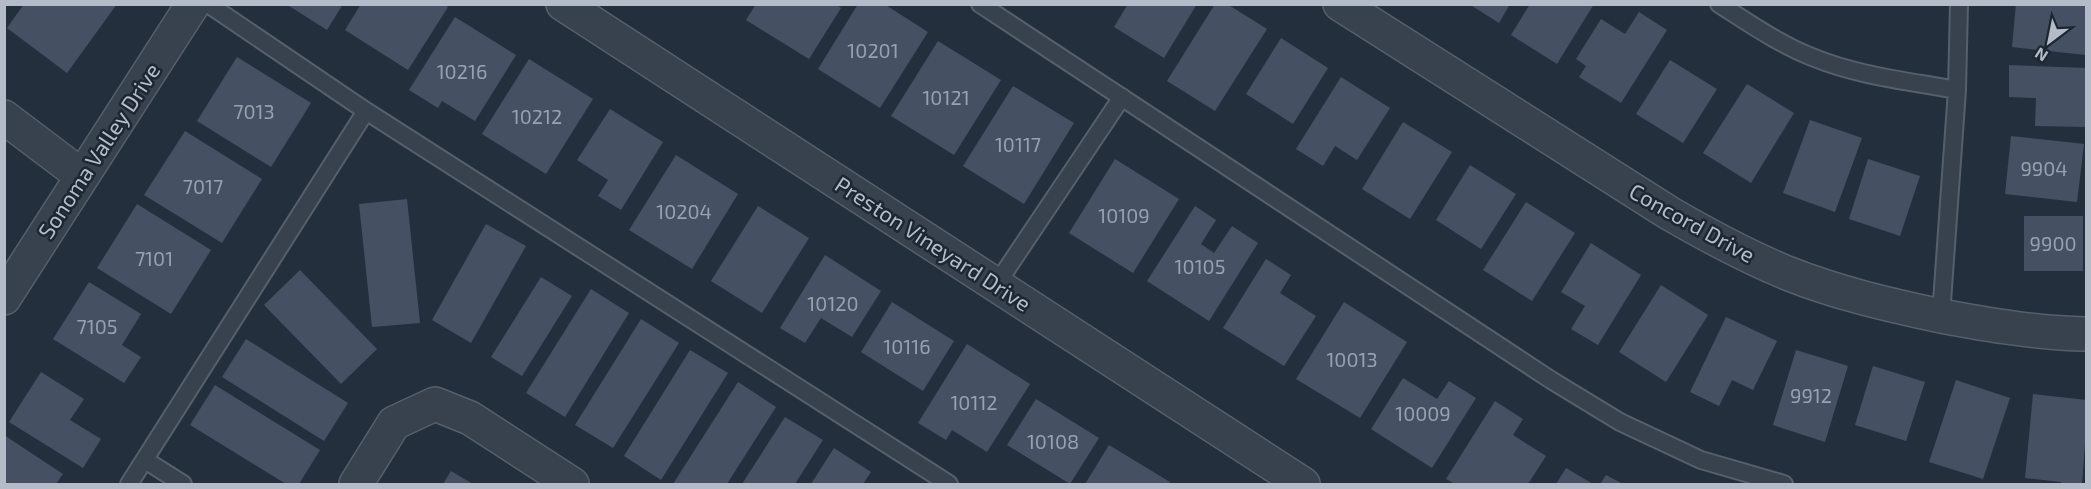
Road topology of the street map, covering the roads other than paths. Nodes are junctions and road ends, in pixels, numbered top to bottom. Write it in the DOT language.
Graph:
graph roads {
  1 [pos="193,4"];
  2 [pos="208,4"];
  3 [pos="562,4"];
  4 [pos="980,4"];
  5 [pos="1340,4"];
  6 [pos="1719,4"];
  7 [pos="1959,4"];
  8 [pos="1957,90"];
  9 [pos="1122,98"];
  10 [pos="366,111"];
  11 [pos="4,117"];
  12 [pos="82,176"];
  13 [pos="996,285"];
  14 [pos="4,298"];
  15 [pos="1941,316"];
  16 [pos="2086,334"];
  17 [pos="145,460"];
  18 [pos="129,484"];
  19 [pos="183,484"];
  20 [pos="356,484"];
  21 [pos="572,484"];
  22 [pos="948,484"];
  23 [pos="1303,484"];
  24 [pos="1784,484"];
  1 -- 12 [label="street, Sonoma Valley Drive"];
  2 -- 10 [label="lane"];
  3 -- 13 [label="street, Preston Vineyard Drive"];
  4 -- 9 [label="lane"];
  5 -- 15 [label="street, Concord Drive"];
  6 -- 8 [label="lane"];
  7 -- 8 [label="lane"];
  8 -- 15 [label="lane"];
  9 -- 13 [label="lane"];
  9 -- 24 [label="lane"];
  10 -- 17 [label="lane"];
  10 -- 22 [label="lane"];
  11 -- 12 [label="street"];
  12 -- 14 [label="street, Sonoma Valley Drive"];
  13 -- 23 [label="street, Preston Vineyard Drive"];
  15 -- 16 [label="street, Concord Drive"];
  17 -- 18 [label="lane"];
  17 -- 19 [label="lane"];
  20 -- 21 [label="street"];
}
